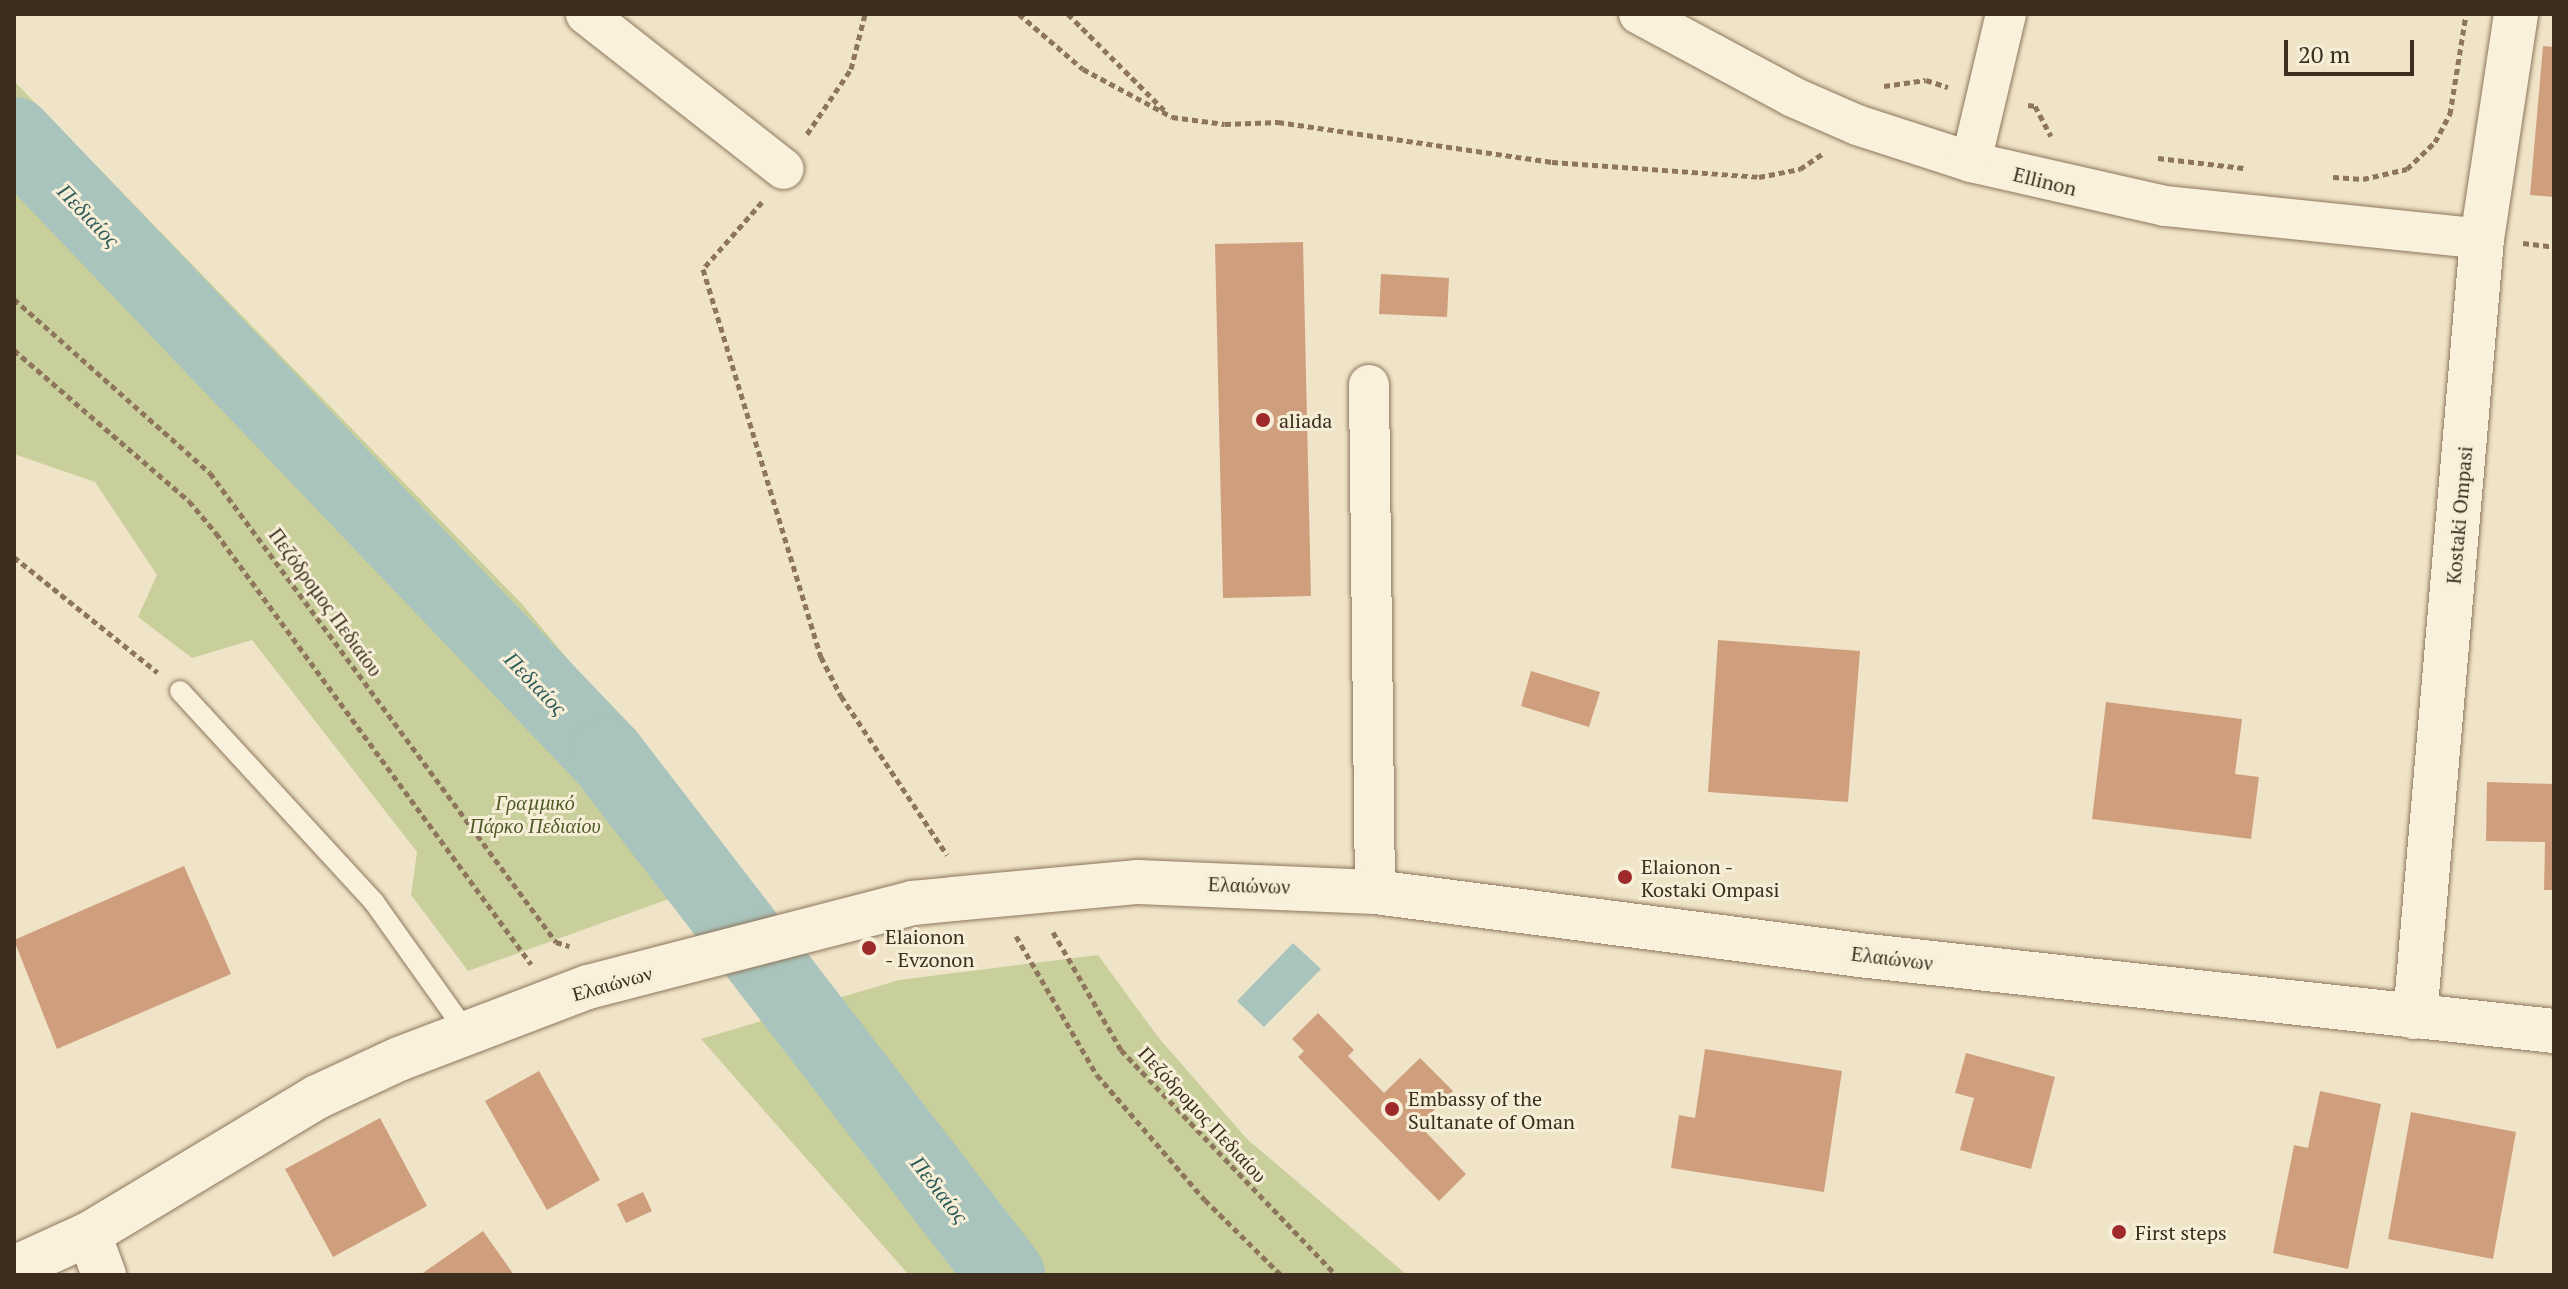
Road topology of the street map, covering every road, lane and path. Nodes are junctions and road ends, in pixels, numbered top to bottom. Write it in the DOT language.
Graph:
graph roads {
  1 [pos="586,14"];
  2 [pos="1019,14"];
  3 [pos="1068,14"];
  4 [pos="1639,14"];
  5 [pos="2006,14"];
  6 [pos="2466,14"];
  7 [pos="2516,14"];
  8 [pos="1873,86"];
  9 [pos="1986,99"];
  10 [pos="1172,117"];
  11 [pos="1857,125"];
  12 [pos="2062,141"];
  13 [pos="2153,157"];
  14 [pos="1971,162"];
  15 [pos="2246,168"];
  16 [pos="784,169"];
  17 [pos="2320,177"];
  18 [pos="2482,239"];
  19 [pos="703,269"];
  20 [pos="14,299"];
  21 [pos="14,350"];
  22 [pos="1369,385"];
  23 [pos="14,557"];
  24 [pos="180,691"];
  25 [pos="951,879"];
  26 [pos="1375,892"];
  27 [pos="1008,921"];
  28 [pos="1051,930"];
  29 [pos="532,965"];
  30 [pos="584,968"];
  31 [pos="2415,1017"];
  32 [pos="2554,1031"];
  33 [pos="467,1033"];
  34 [pos="89,1234"];
  35 [pos="14,1268"];
  36 [pos="104,1275"];
  37 [pos="1281,1275"];
  38 [pos="1336,1275"];
  1 -- 16 [label="street"];
  2 -- 10 [label="path"];
  3 -- 10 [label="path"];
  4 -- 11 [label="street, Ellinon"];
  5 -- 9 [label="street"];
  6 -- 17 [label="path"];
  7 -- 18 [label="main road, Kostaki Ompasi"];
  8 -- 9 [label="path"];
  9 -- 12 [label="path"];
  9 -- 14 [label="street"];
  10 -- 11 [label="path"];
  11 -- 14 [label="street, Ellinon"];
  13 -- 15 [label="path"];
  14 -- 18 [label="street, Ellinon"];
  18 -- 31 [label="main road, Kostaki Ompasi"];
  19 -- 25 [label="path"];
  20 -- 30 [label="path, Πεζόδρομος Πεδιαίου"];
  21 -- 29 [label="path"];
  22 -- 26 [label="street"];
  23 -- 24 [label="path"];
  24 -- 33 [label="lane"];
  25 -- 26 [label="main road, Ελαιώνων"];
  25 -- 30 [label="main road, Ελαιώνων"];
  26 -- 31 [label="main road, Ελαιώνων"];
  27 -- 37 [label="path"];
  28 -- 38 [label="path, Πεζόδρομος Πεδιαίου"];
  30 -- 33 [label="main road, Ελαιώνων"];
  31 -- 32 [label="main road, Ελαιώνων"];
  33 -- 34 [label="main road, Ελαιώνων"];
  34 -- 35 [label="main road, Ελαιώνων"];
  34 -- 36 [label="main road"];
}
